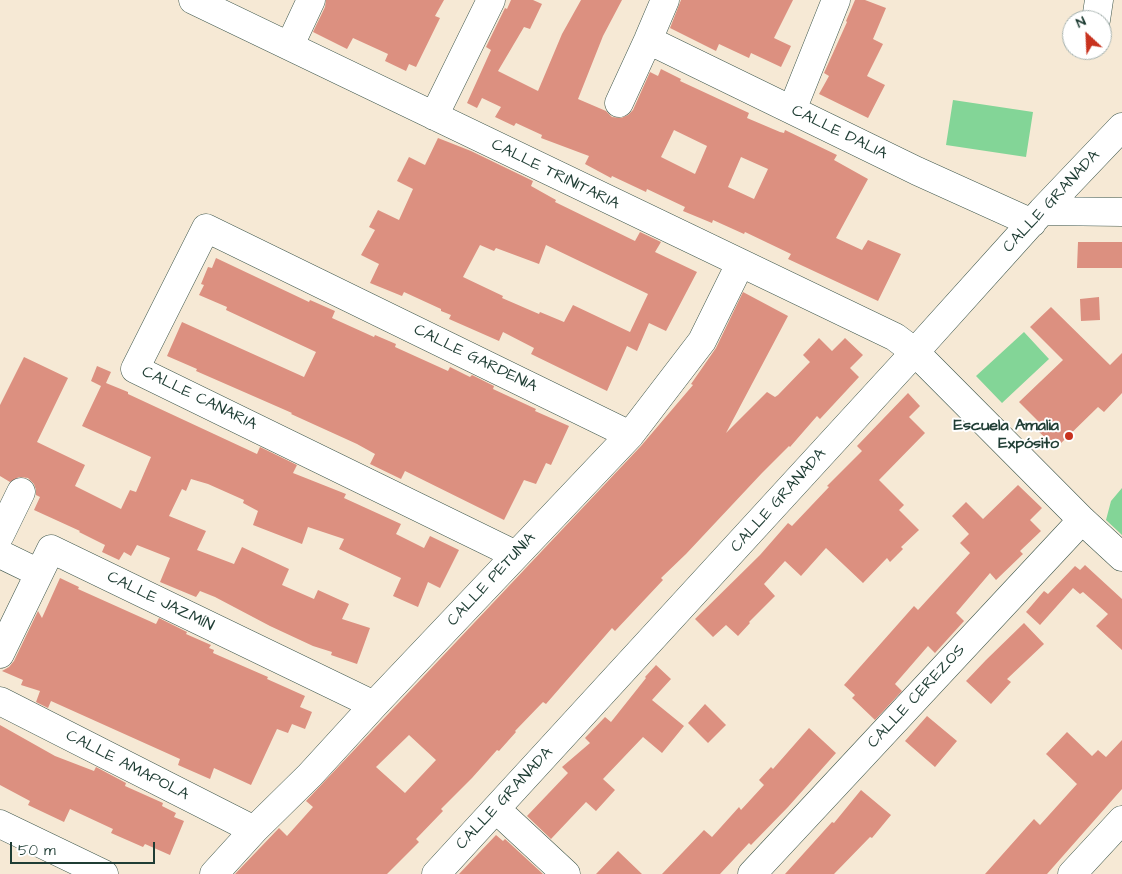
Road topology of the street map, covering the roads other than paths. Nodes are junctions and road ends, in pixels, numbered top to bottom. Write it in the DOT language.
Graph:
graph roads {
  1 [pos="193,0"];
  2 [pos="311,0"];
  3 [pos="490,0"];
  4 [pos="665,0"];
  5 [pos="836,0"];
  6 [pos="648,40"];
  7 [pos="290,45"];
  8 [pos="619,103"];
  9 [pos="792,110"];
  10 [pos="434,116"];
  11 [pos="1122,127"];
  12 [pos="1122,212"];
  13 [pos="1037,217"];
  14 [pos="740,264"];
  15 [pos="320,283"];
  16 [pos="915,352"];
  17 [pos="630,435"];
  18 [pos="21,492"];
  19 [pos="1082,520"];
  20 [pos="0,535"];
  21 [pos="0,554"];
  22 [pos="516,555"];
  23 [pos="1122,557"];
  24 [pos="39,573"];
  25 [pos="0,654"];
  26 [pos="0,702"];
  27 [pos="374,705"];
  28 [pos="497,810"];
  29 [pos="1122,820"];
  30 [pos="0,824"];
  31 [pos="254,830"];
  32 [pos="104,874"];
  33 [pos="214,874"];
  34 [pos="436,874"];
  35 [pos="566,874"];
  36 [pos="752,874"];
  37 [pos="1072,874"];
  1 -- 7 [label="street, CALLE TRINITARIA"];
  2 -- 7 [label="street"];
  3 -- 10 [label="street"];
  4 -- 6 [label="street"];
  5 -- 9 [label="street"];
  6 -- 8 [label="street"];
  6 -- 9 [label="street, CALLE DALIA"];
  7 -- 10 [label="street, CALLE TRINITARIA"];
  9 -- 13 [label="street, CALLE DALIA"];
  10 -- 14 [label="street, CALLE TRINITARIA"];
  11 -- 13 [label="street, CALLE GRANADA"];
  12 -- 13 [label="street"];
  13 -- 16 [label="street, CALLE GRANADA"];
  14 -- 16 [label="street, CALLE TRINITARIA"];
  14 -- 17 [label="street, CALLE PETUNIA"];
  15 -- 17 [label="street, CALLE GARDENIA"];
  15 -- 22 [label="street, CALLE CANARIA"];
  16 -- 19 [label="street, CALLE TRINITARIA"];
  16 -- 28 [label="street, CALLE GRANADA"];
  17 -- 22 [label="street, CALLE PETUNIA"];
  18 -- 20 [label="street"];
  19 -- 23 [label="street, CALLE TRINITARIA"];
  19 -- 36 [label="street, CALLE CEREZOS"];
  21 -- 24 [label="street"];
  22 -- 27 [label="street, CALLE PETUNIA"];
  24 -- 25 [label="street, CALLE JAZMÍN"];
  24 -- 27 [label="street, CALLE JAZMÍN"];
  26 -- 31 [label="street, CALLE AMAPOLA"];
  27 -- 31 [label="street, CALLE PETUNIA"];
  28 -- 34 [label="street, CALLE GRANADA"];
  28 -- 35 [label="street"];
  29 -- 37 [label="street"];
  30 -- 32 [label="street"];
  31 -- 33 [label="street, CALLE PETUNIA"];
}
